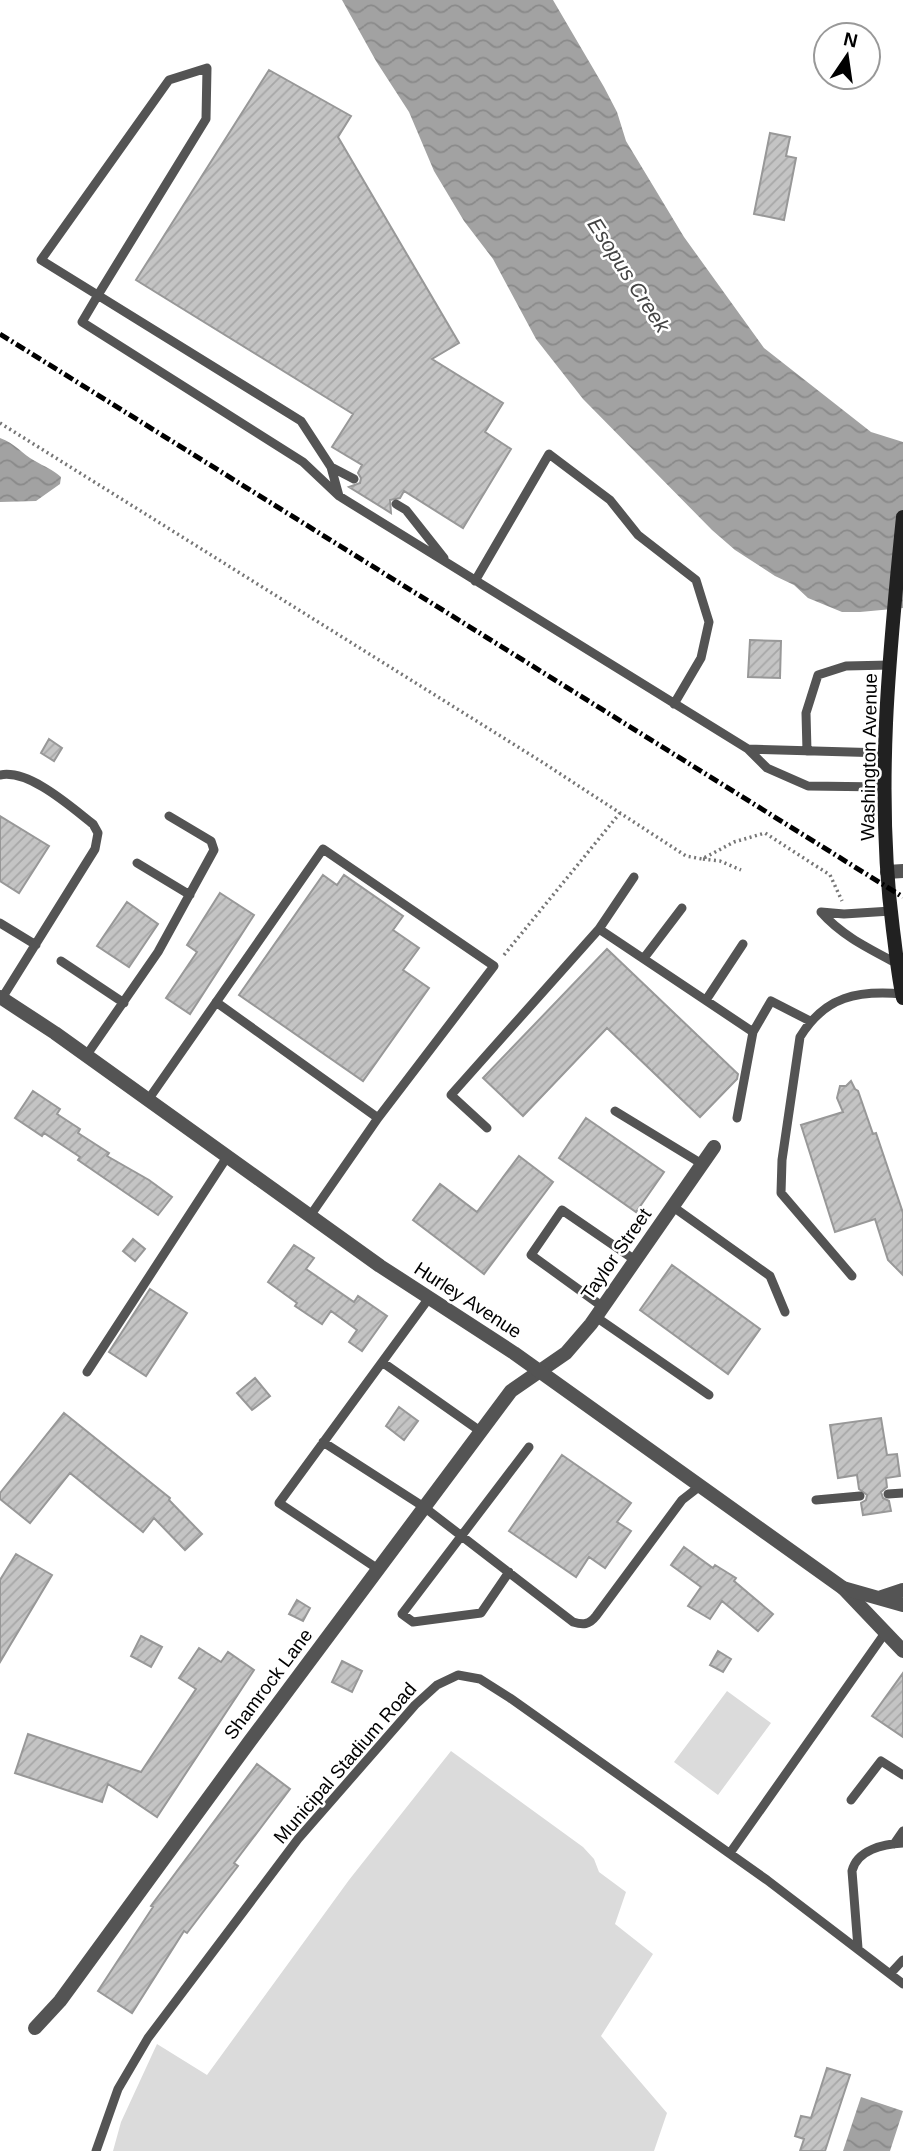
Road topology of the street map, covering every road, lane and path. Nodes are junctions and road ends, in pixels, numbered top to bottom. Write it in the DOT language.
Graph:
graph roads {
  1 [pos="98,295"];
  2 [pos="0,423"];
  3 [pos="331,467"];
  4 [pos="354,479"];
  5 [pos="339,496"];
  6 [pos="396,504"];
  7 [pos="903,517"];
  8 [pos="450,565"];
  9 [pos="475,581"];
  10 [pos="890,665"];
  11 [pos="674,704"];
  12 [pos="748,749"];
  13 [pos="807,751"];
  14 [pos="885,753"];
  15 [pos="0,775"];
  16 [pos="885,787"];
  17 [pos="620,813"];
  18 [pos="169,816"];
  19 [pos="702,859"];
  20 [pos="136,863"];
  21 [pos="741,870"];
  22 [pos="903,871"];
  23 [pos="887,872"];
  24 [pos="634,877"];
  25 [pos="190,895"];
  26 [pos="842,903"];
  27 [pos="682,908"];
  28 [pos="891,911"];
  29 [pos="0,923"];
  30 [pos="599,929"];
  31 [pos="743,944"];
  32 [pos="36,945"];
  33 [pos="644,958"];
  34 [pos="61,961"];
  35 [pos="898,964"];
  36 [pos="494,966"];
  37 [pos="903,995"];
  38 [pos="1,998"];
  39 [pos="706,1000"];
  40 [pos="216,1002"];
  41 [pos="124,1003"];
  42 [pos="810,1021"];
  43 [pos="753,1032"];
  44 [pos="86,1056"];
  45 [pos="148,1100"];
  46 [pos="615,1111"];
  47 [pos="378,1118"];
  48 [pos="737,1118"];
  49 [pos="487,1128"];
  50 [pos="713,1147"];
  51 [pos="227,1157"];
  52 [pos="702,1164"];
  53 [pos="672,1206"];
  54 [pos="310,1216"];
  55 [pos="635,1260"];
  56 [pos="852,1276"];
  57 [pos="429,1298"];
  58 [pos="600,1312"];
  59 [pos="785,1312"];
  60 [pos="382,1362"];
  61 [pos="540,1371"];
  62 [pos="87,1372"];
  63 [pos="709,1395"];
  64 [pos="480,1431"];
  65 [pos="323,1442"];
  66 [pos="530,1447"];
  67 [pos="699,1486"];
  68 [pos="903,1493"];
  69 [pos="888,1494"];
  70 [pos="860,1496"];
  71 [pos="816,1500"];
  72 [pos="424,1507"];
  73 [pos="463,1537"];
  74 [pos="378,1569"];
  75 [pos="509,1572"];
  76 [pos="843,1588"];
  77 [pos="903,1590"];
  78 [pos="878,1598"];
  79 [pos="903,1605"];
  80 [pos="885,1633"];
  81 [pos="903,1651"];
  82 [pos="903,1776"];
  83 [pos="851,1800"];
  84 [pos="903,1831"];
  85 [pos="898,1843"];
  86 [pos="730,1853"];
  87 [pos="858,1948"];
  88 [pos="903,1960"];
  89 [pos="890,1974"];
  90 [pos="903,1983"];
  91 [pos="35,2028"];
  92 [pos="96,2151"];
  1 -- 1 [label="lane"];
  1 -- 3 [label="lane"];
  1 -- 5 [label="lane"];
  2 -- 17 [label="path"];
  3 -- 4 [label="lane"];
  3 -- 5 [label="lane"];
  5 -- 8 [label="lane"];
  6 -- 8 [label="lane"];
  7 -- 10 [label="main road, Washington Avenue"];
  8 -- 9 [label="lane"];
  9 -- 11 [label="lane"];
  9 -- 11 [label="lane"];
  10 -- 13 [label="lane"];
  10 -- 14 [label="main road, Washington Avenue"];
  11 -- 12 [label="lane"];
  12 -- 13 [label="lane"];
  12 -- 16 [label="lane"];
  13 -- 14 [label="lane"];
  14 -- 16 [label="main road, Washington Avenue"];
  15 -- 32 [label="lane"];
  16 -- 23 [label="main road, Washington Avenue"];
  17 -- 19 [label="path"];
  17 -- 36 [label="path"];
  18 -- 25 [label="lane"];
  19 -- 21 [label="path"];
  19 -- 26 [label="path"];
  20 -- 25 [label="lane"];
  22 -- 23 [label="street"];
  23 -- 28 [label="main road, Washington Avenue"];
  24 -- 30 [label="lane"];
  25 -- 41 [label="lane"];
  27 -- 33 [label="lane"];
  28 -- 35 [label="main road, Washington Avenue"];
  28 -- 35 [label="lane"];
  29 -- 32 [label="lane"];
  30 -- 33 [label="lane"];
  30 -- 49 [label="lane"];
  31 -- 39 [label="lane"];
  32 -- 38 [label="lane"];
  33 -- 39 [label="lane"];
  34 -- 41 [label="lane"];
  35 -- 37 [label="main road, Washington Avenue"];
  36 -- 40 [label="lane"];
  36 -- 47 [label="lane"];
  37 -- 42 [label="lane"];
  38 -- 44 [label="street, Hurley Avenue"];
  39 -- 43 [label="lane"];
  40 -- 45 [label="lane"];
  40 -- 47 [label="lane"];
  41 -- 44 [label="lane"];
  42 -- 43 [label="lane"];
  42 -- 56 [label="lane"];
  43 -- 48 [label="lane"];
  44 -- 45 [label="street, Hurley Avenue"];
  45 -- 51 [label="street, Hurley Avenue"];
  46 -- 52 [label="lane"];
  47 -- 54 [label="lane"];
  50 -- 52 [label="street, Taylor Street"];
  51 -- 54 [label="street, Hurley Avenue"];
  51 -- 62 [label="lane"];
  52 -- 53 [label="street, Taylor Street"];
  53 -- 55 [label="street, Taylor Street"];
  53 -- 59 [label="lane"];
  54 -- 57 [label="street, Hurley Avenue"];
  55 -- 58 [label="street, Taylor Street"];
  55 -- 58 [label="lane"];
  57 -- 60 [label="lane"];
  57 -- 61 [label="street, Hurley Avenue"];
  58 -- 61 [label="street, Taylor Street"];
  58 -- 63 [label="lane"];
  60 -- 64 [label="lane"];
  60 -- 65 [label="lane"];
  61 -- 64 [label="street, Shamrock Lane"];
  61 -- 67 [label="street, Hurley Avenue"];
  64 -- 72 [label="street, Shamrock Lane"];
  65 -- 72 [label="lane"];
  65 -- 74 [label="lane"];
  66 -- 73 [label="lane"];
  67 -- 75 [label="lane"];
  67 -- 76 [label="street, Hurley Avenue"];
  68 -- 69 [label="lane"];
  70 -- 71 [label="lane"];
  72 -- 73 [label="lane"];
  72 -- 74 [label="street, Shamrock Lane"];
  73 -- 75 [label="lane"];
  73 -- 75 [label="lane"];
  74 -- 91 [label="street, Shamrock Lane"];
  76 -- 78 [label="street"];
  76 -- 80 [label="street, Hurley Avenue"];
  77 -- 78 [label="street"];
  78 -- 79 [label="street"];
  80 -- 81 [label="street, Hurley Avenue"];
  80 -- 86 [label="lane"];
  82 -- 83 [label="lane"];
  84 -- 85 [label="lane"];
  85 -- 87 [label="lane"];
  86 -- 87 [label="lane, Municipal Stadium Road"];
  86 -- 92 [label="lane, Municipal Stadium Road"];
  87 -- 89 [label="lane, Municipal Stadium Road"];
  88 -- 89 [label="lane"];
  89 -- 90 [label="lane, Municipal Stadium Road"];
}
